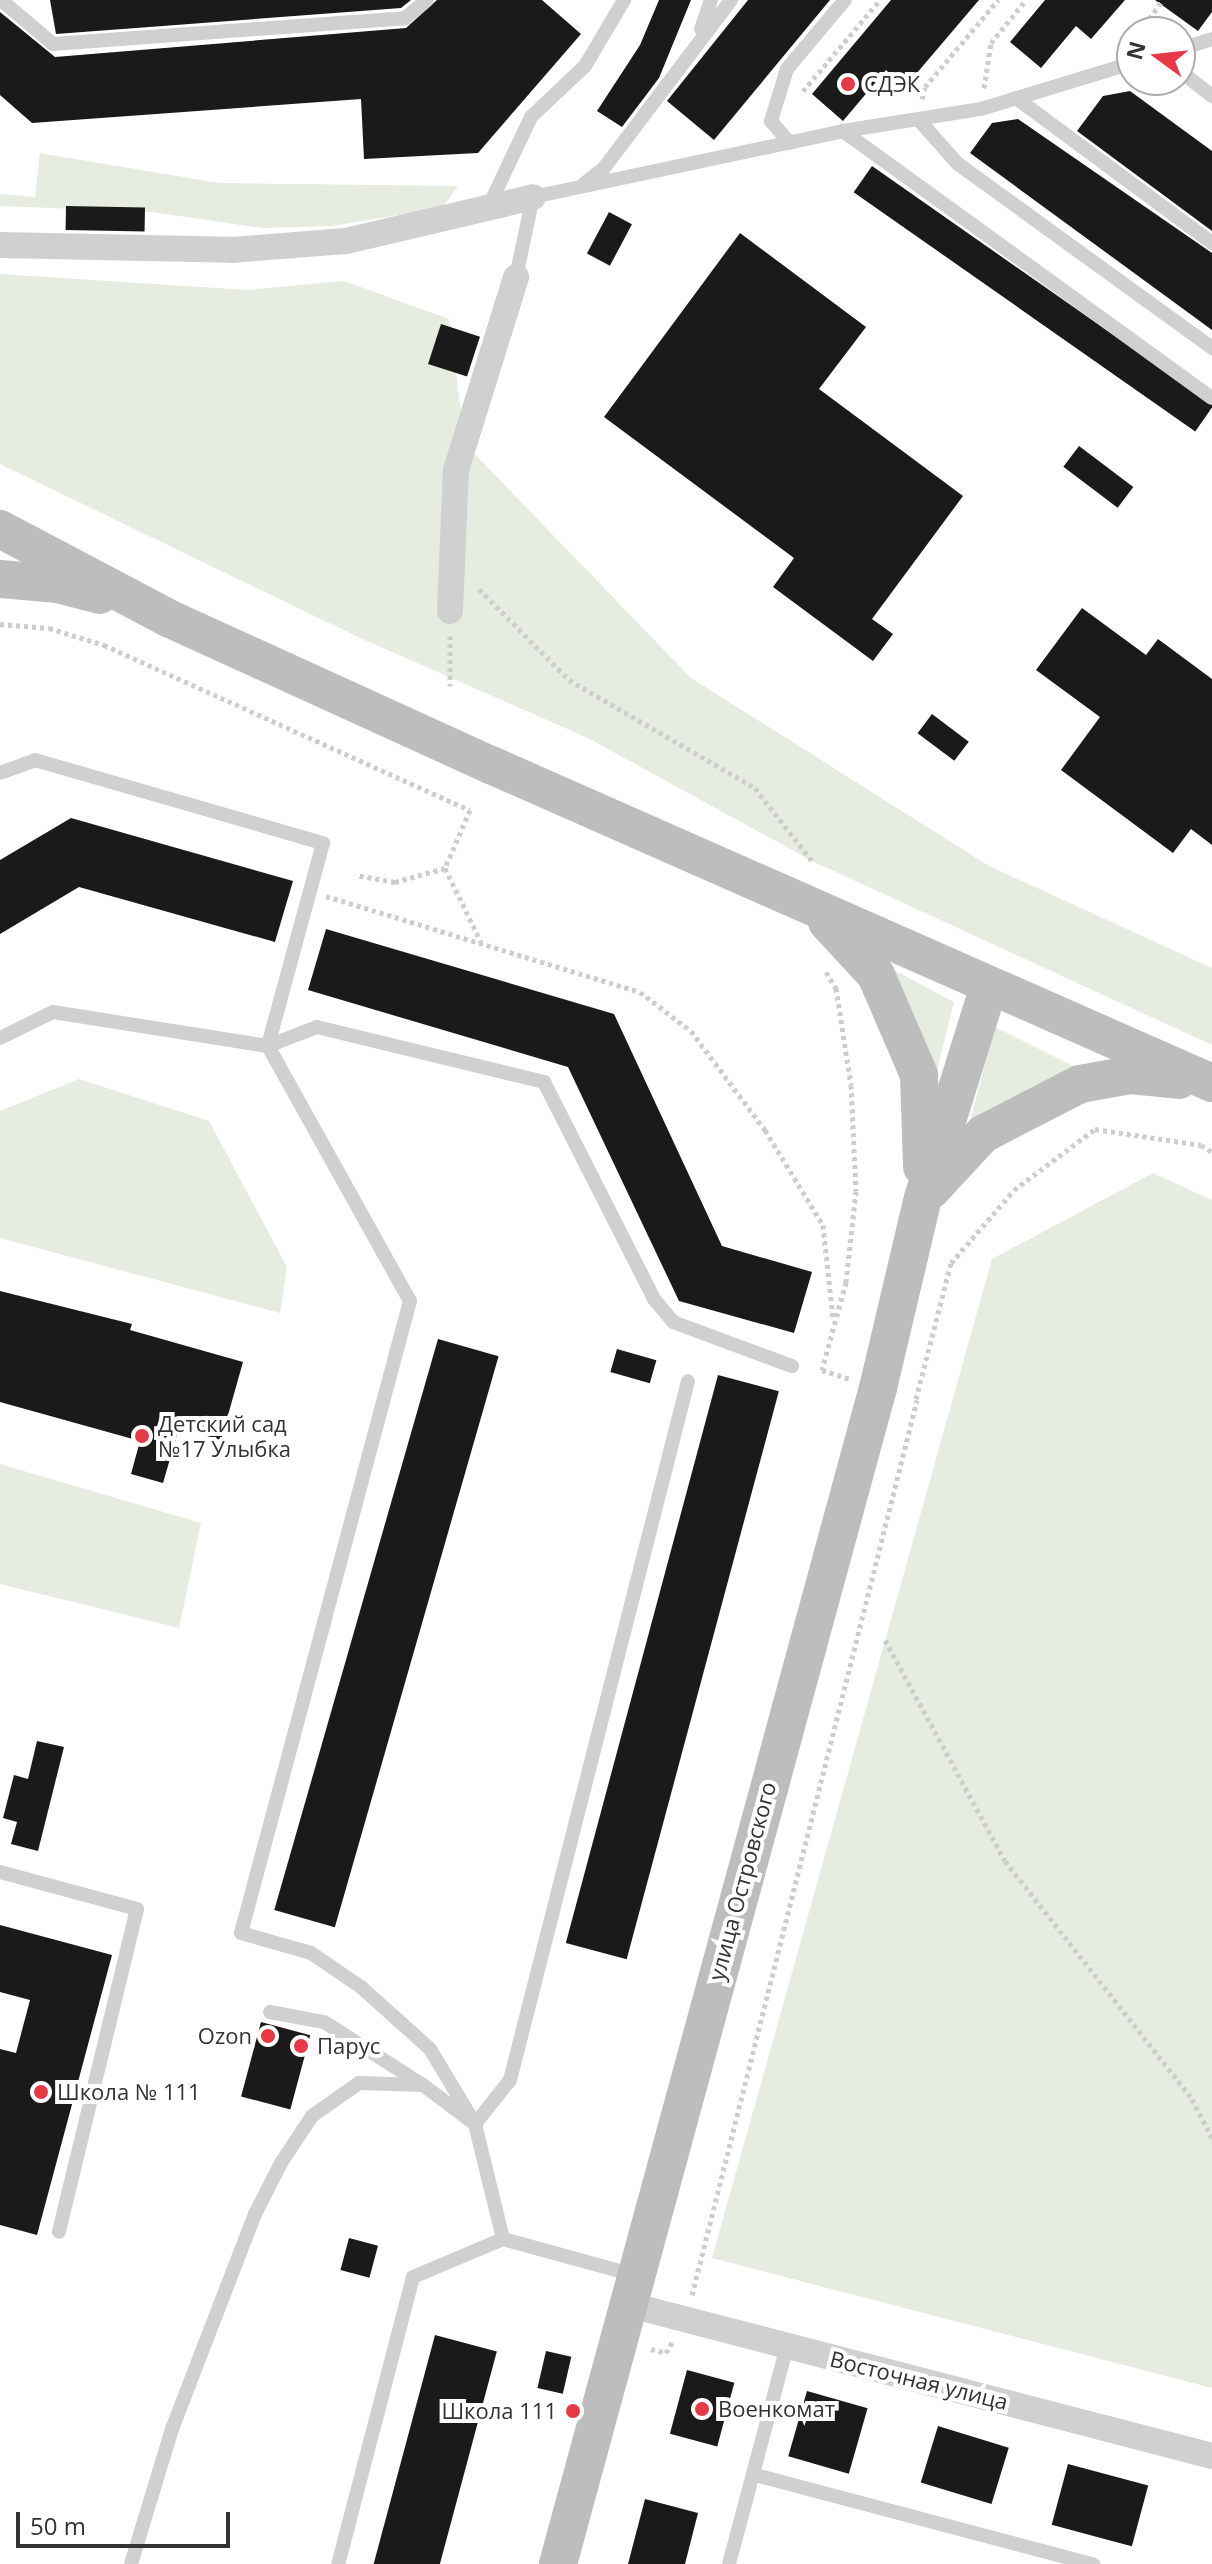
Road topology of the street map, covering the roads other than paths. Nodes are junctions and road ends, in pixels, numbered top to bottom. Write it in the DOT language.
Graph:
graph roads {
  1 [pos="1,0"];
  2 [pos="427,0"];
  3 [pos="624,0"];
  4 [pos="711,0"];
  5 [pos="731,0"];
  6 [pos="845,0"];
  7 [pos="698,37"];
  8 [pos="1116,68"];
  9 [pos="1196,84"];
  10 [pos="1212,96"];
  11 [pos="1016,98"];
  12 [pos="918,119"];
  13 [pos="843,131"];
  14 [pos="790,143"];
  15 [pos="582,186"];
  16 [pos="533,197"];
  17 [pos="488,208"];
  18 [pos="1212,243"];
  19 [pos="0,245"];
  20 [pos="516,277"];
  21 [pos="1212,348"];
  22 [pos="1212,398"];
  23 [pos="0,529"];
  24 [pos="0,579"];
  25 [pos="450,611"];
  26 [pos="168,618"];
  27 [pos="0,773"];
  28 [pos="807,905"];
  29 [pos="989,986"];
  30 [pos="0,1038"];
  31 [pos="268,1046"];
  32 [pos="1212,1083"];
  33 [pos="923,1198"];
  34 [pos="792,1366"];
  35 [pos="688,1381"];
  36 [pos="0,1872"];
  37 [pos="270,2012"];
  38 [pos="423,2085"];
  39 [pos="475,2124"];
  40 [pos="59,2232"];
  41 [pos="503,2239"];
  42 [pos="630,2290"];
  43 [pos="787,2346"];
  44 [pos="1212,2456"];
  45 [pos="755,2475"];
  46 [pos="131,2564"];
  47 [pos="338,2564"];
  48 [pos="558,2564"];
  49 [pos="729,2564"];
  50 [pos="1093,2564"];
  1 -- 2 [label="lane"];
  3 -- 17 [label="lane"];
  4 -- 7 [label="lane"];
  5 -- 7 [label="lane"];
  6 -- 14 [label="lane"];
  7 -- 15 [label="lane"];
  8 -- 11 [label="lane"];
  9 -- 10 [label="lane"];
  11 -- 12 [label="lane"];
  11 -- 18 [label="lane"];
  12 -- 13 [label="lane"];
  12 -- 21 [label="lane"];
  13 -- 14 [label="lane"];
  13 -- 22 [label="lane"];
  14 -- 15 [label="lane"];
  15 -- 16 [label="lane"];
  16 -- 17 [label="street"];
  16 -- 20 [label="lane"];
  17 -- 19 [label="street"];
  20 -- 25 [label="street"];
  23 -- 26 [label="street"];
  24 -- 26 [label="street"];
  26 -- 28 [label="street"];
  27 -- 31 [label="lane"];
  28 -- 29 [label="street"];
  28 -- 33 [label="street"];
  29 -- 32 [label="street"];
  29 -- 33 [label="street"];
  30 -- 31 [label="lane"];
  31 -- 34 [label="lane"];
  31 -- 39 [label="lane"];
  32 -- 33 [label="street"];
  33 -- 42 [label="street, улица Островского"];
  35 -- 39 [label="lane"];
  36 -- 40 [label="lane"];
  37 -- 38 [label="lane"];
  38 -- 39 [label="lane"];
  38 -- 46 [label="lane"];
  39 -- 41 [label="lane"];
  41 -- 42 [label="lane"];
  41 -- 47 [label="lane"];
  42 -- 43 [label="street, Восточная улица"];
  42 -- 48 [label="street, улица Островского"];
  43 -- 44 [label="street, Восточная улица"];
  43 -- 45 [label="lane"];
  45 -- 49 [label="lane"];
  45 -- 50 [label="lane"];
}
